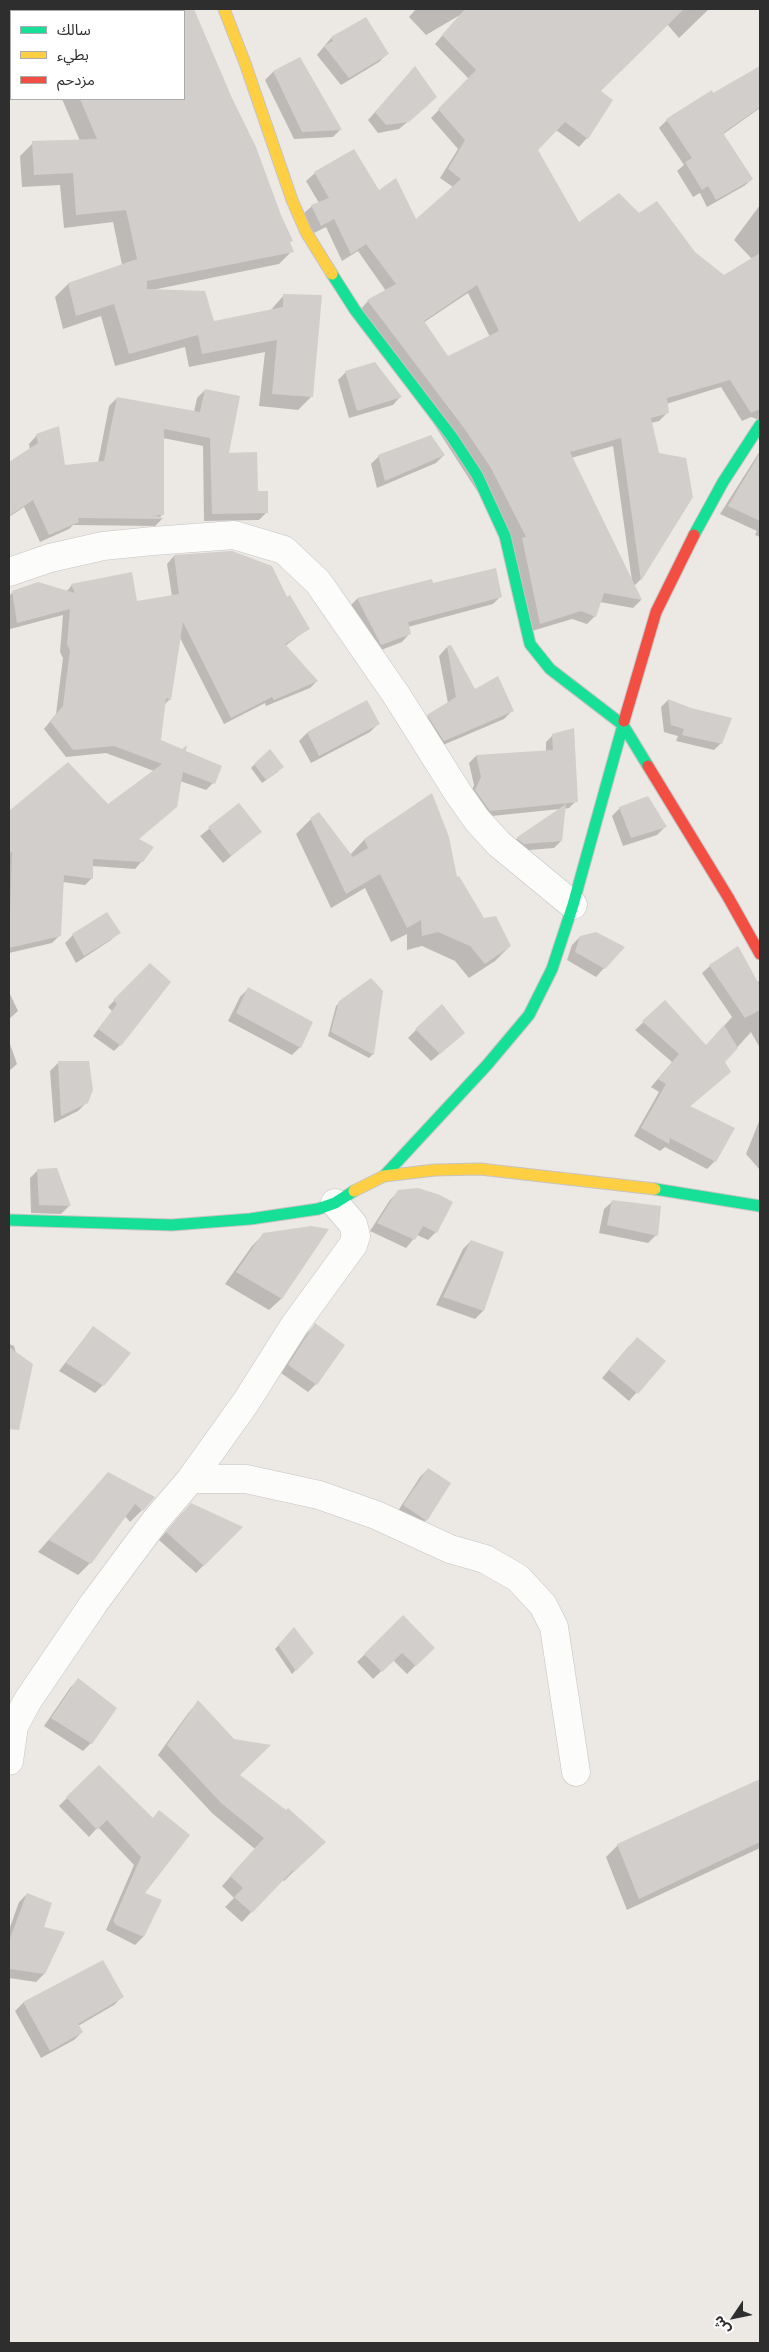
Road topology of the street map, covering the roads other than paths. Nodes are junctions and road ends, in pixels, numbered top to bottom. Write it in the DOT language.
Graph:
graph roads {
  1 [pos="224,9"];
  2 [pos="760,425"];
  3 [pos="9,572"];
  4 [pos="623,725"];
  5 [pos="573,905"];
  6 [pos="760,954"];
  7 [pos="384,1176"];
  8 [pos="335,1203"];
  9 [pos="760,1206"];
  10 [pos="9,1220"];
  11 [pos="191,1479"];
  12 [pos="9,1761"];
  13 [pos="576,1772"];
  1 -- 4 [label="street"];
  2 -- 4 [label="street"];
  3 -- 5 [label="street"];
  4 -- 5 [label="street"];
  4 -- 6 [label="street"];
  5 -- 7 [label="street"];
  7 -- 8 [label="street"];
  7 -- 9 [label="street"];
  8 -- 10 [label="street"];
  8 -- 11 [label="street"];
  11 -- 12 [label="street"];
  11 -- 13 [label="street"];
}
